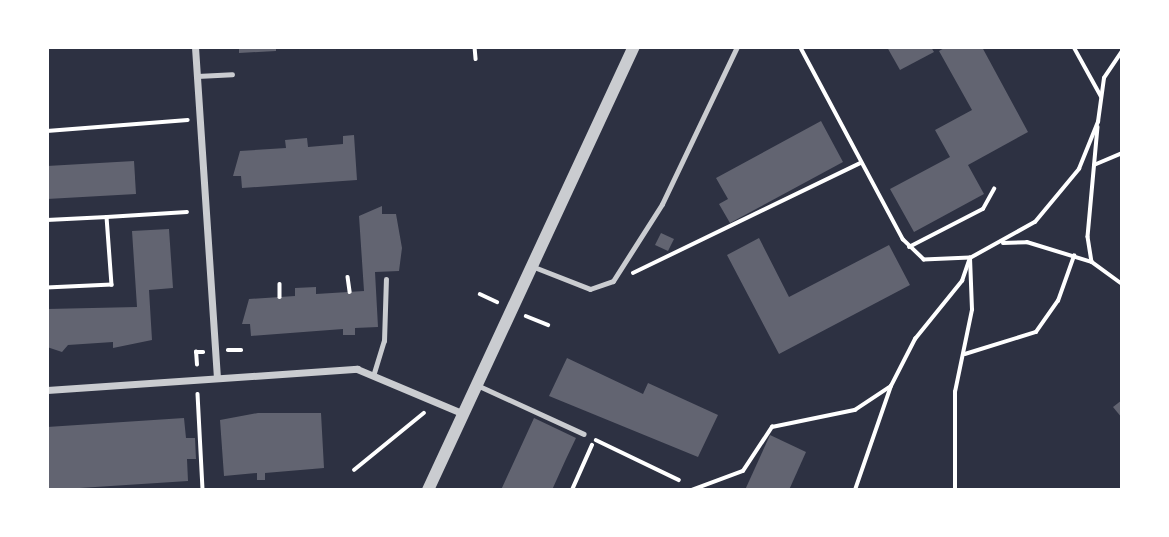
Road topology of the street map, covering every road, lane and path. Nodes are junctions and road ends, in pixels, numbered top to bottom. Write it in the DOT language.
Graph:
graph roads {
  1 [pos="195,47"];
  2 [pos="475,47"];
  3 [pos="634,47"];
  4 [pos="737,47"];
  5 [pos="800,47"];
  6 [pos="1074,47"];
  7 [pos="1122,51"];
  8 [pos="476,59"];
  9 [pos="232,74"];
  10 [pos="198,76"];
  11 [pos="1102,97"];
  12 [pos="200,119"];
  13 [pos="1098,122"];
  14 [pos="47,131"];
  15 [pos="1122,153"];
  16 [pos="861,163"];
  17 [pos="1094,165"];
  18 [pos="994,190"];
  19 [pos="187,212"];
  20 [pos="107,217"];
  21 [pos="47,220"];
  22 [pos="1000,243"];
  23 [pos="909,247"];
  24 [pos="1074,256"];
  25 [pos="970,258"];
  26 [pos="1092,262"];
  27 [pos="534,267"];
  28 [pos="348,276"];
  29 [pos="386,279"];
  30 [pos="613,281"];
  31 [pos="1122,284"];
  32 [pos="280,285"];
  33 [pos="47,288"];
  34 [pos="350,292"];
  35 [pos="280,297"];
  36 [pos="964,354"];
  37 [pos="373,376"];
  38 [pos="217,377"];
  39 [pos="479,386"];
  40 [pos="891,386"];
  41 [pos="47,390"];
  42 [pos="199,406"];
  43 [pos="465,414"];
  44 [pos="419,423"];
  45 [pos="584,434"];
  46 [pos="355,470"];
  47 [pos="679,480"];
  48 [pos="204,490"];
  49 [pos="428,490"];
  50 [pos="572,490"];
  51 [pos="692,490"];
  52 [pos="855,490"];
  53 [pos="955,490"];
  1 -- 10 [label="street"];
  2 -- 8 [label="path"];
  3 -- 27 [label="street"];
  4 -- 30 [label="lane"];
  5 -- 16 [label="path"];
  6 -- 11 [label="path"];
  7 -- 11 [label="path"];
  9 -- 10 [label="lane"];
  10 -- 12 [label="street"];
  11 -- 13 [label="path"];
  12 -- 14 [label="path"];
  12 -- 38 [label="street"];
  13 -- 17 [label="path"];
  13 -- 22 [label="path"];
  15 -- 17 [label="path"];
  16 -- 23 [label="path"];
  16 -- 30 [label="path"];
  17 -- 26 [label="path"];
  18 -- 23 [label="path"];
  19 -- 20 [label="path"];
  20 -- 21 [label="path"];
  20 -- 33 [label="path"];
  22 -- 24 [label="path"];
  22 -- 25 [label="path"];
  23 -- 25 [label="path"];
  24 -- 26 [label="path"];
  24 -- 36 [label="path"];
  25 -- 36 [label="path"];
  25 -- 40 [label="path"];
  26 -- 31 [label="path"];
  27 -- 30 [label="lane"];
  27 -- 39 [label="street"];
  28 -- 34 [label="path"];
  29 -- 37 [label="lane"];
  32 -- 35 [label="path"];
  36 -- 53 [label="path"];
  37 -- 38 [label="street"];
  37 -- 43 [label="street"];
  38 -- 41 [label="street"];
  39 -- 43 [label="street"];
  39 -- 45 [label="lane"];
  40 -- 51 [label="path"];
  40 -- 52 [label="path"];
  42 -- 48 [label="path"];
  43 -- 49 [label="street"];
  44 -- 46 [label="path"];
  47 -- 50 [label="path"];
}
